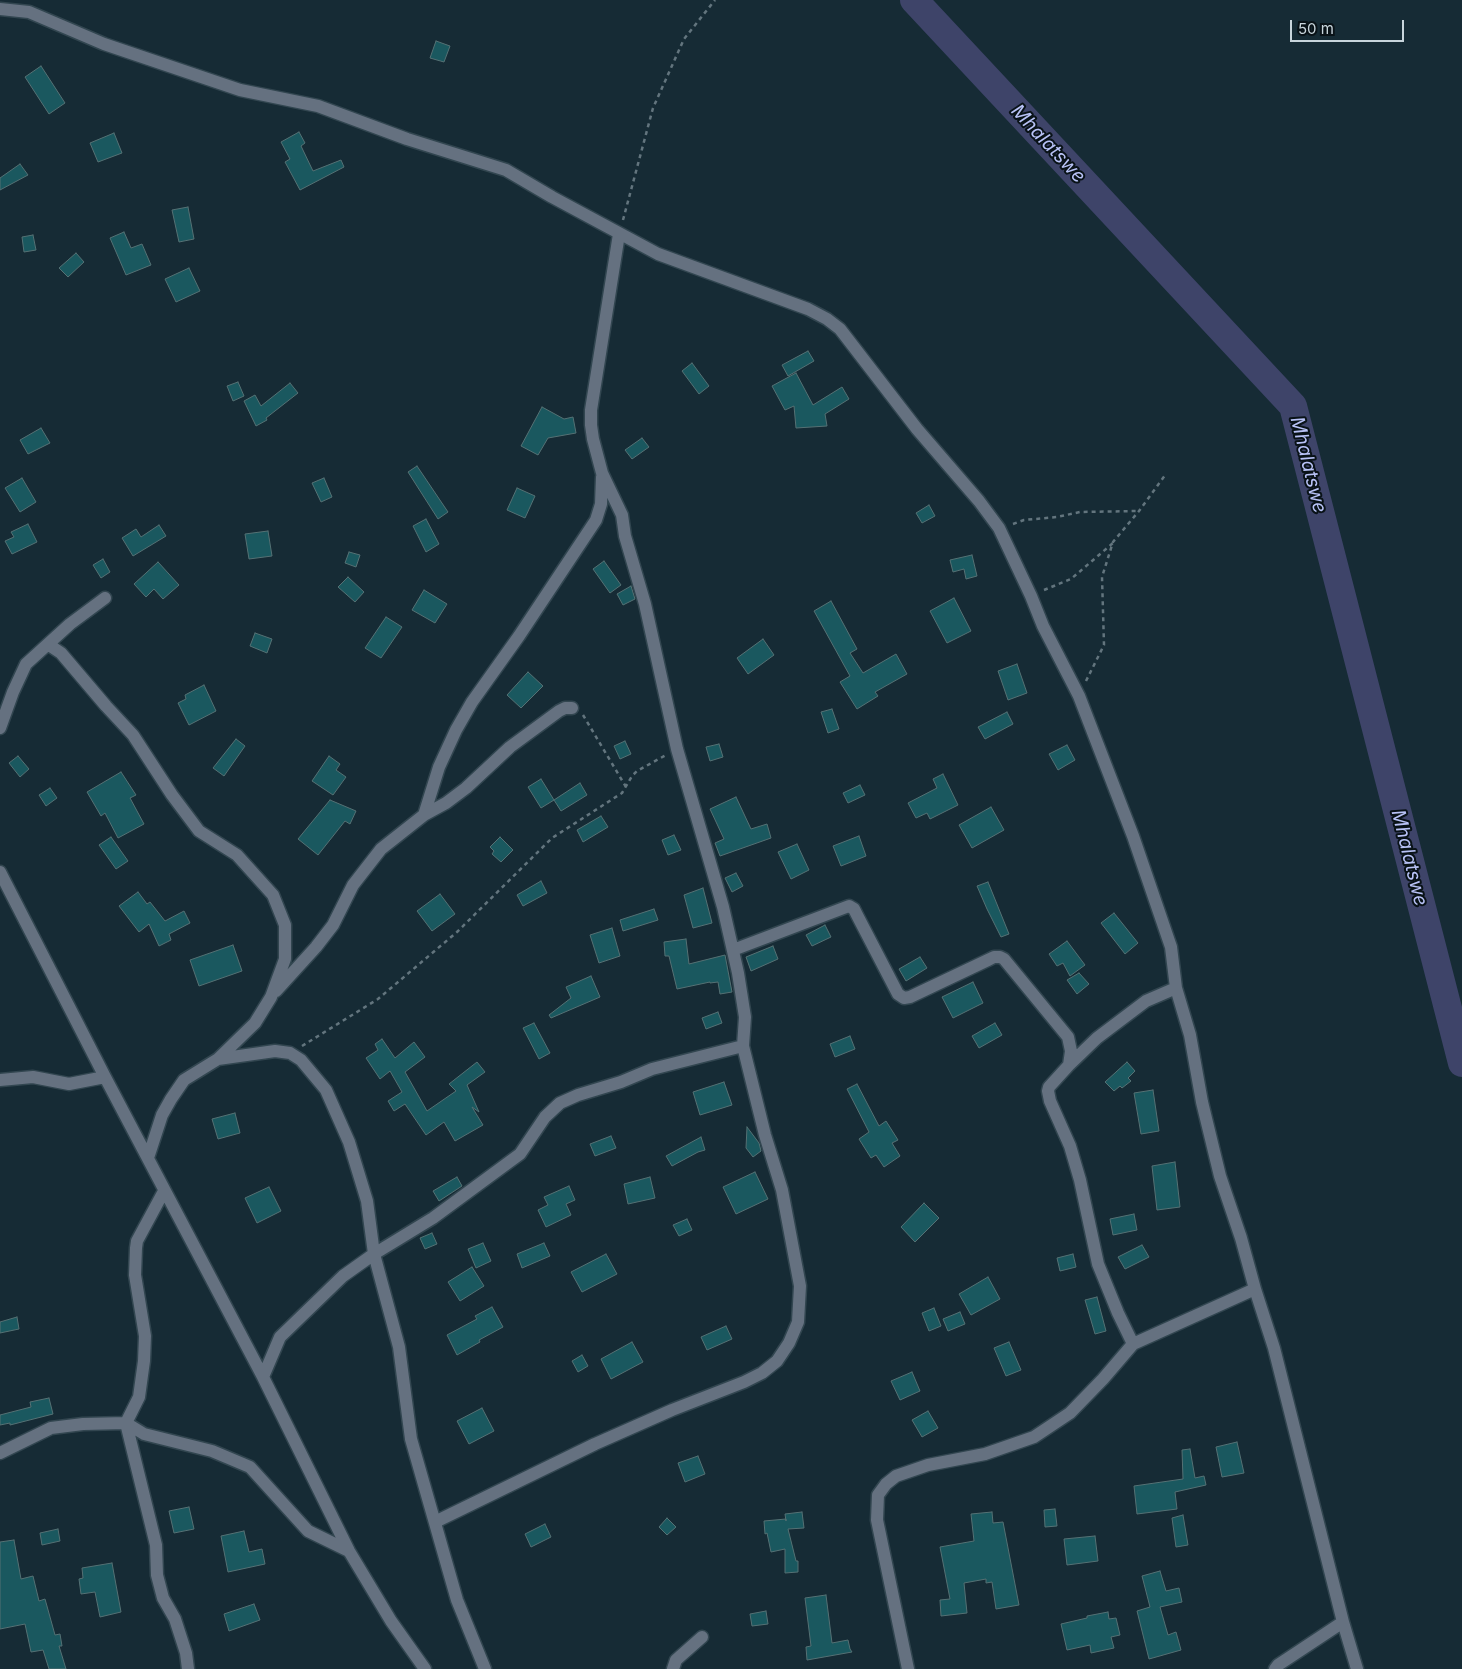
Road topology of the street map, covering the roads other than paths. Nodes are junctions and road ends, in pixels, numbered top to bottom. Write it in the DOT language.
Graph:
graph roads {
  1 [pos="0,9"];
  2 [pos="619,234"];
  3 [pos="602,473"];
  4 [pos="105,598"];
  5 [pos="49,645"];
  6 [pos="572,708"];
  7 [pos="0,728"];
  8 [pos="424,814"];
  9 [pos="0,872"];
  10 [pos="733,950"];
  11 [pos="1176,988"];
  12 [pos="271,997"];
  13 [pos="743,1046"];
  14 [pos="218,1059"];
  15 [pos="1069,1065"];
  16 [pos="105,1077"];
  17 [pos="0,1080"];
  18 [pos="148,1158"];
  19 [pos="164,1191"];
  20 [pos="374,1254"];
  21 [pos="1255,1289"];
  22 [pos="1133,1344"];
  23 [pos="262,1376"];
  24 [pos="126,1423"];
  25 [pos="0,1453"];
  26 [pos="435,1522"];
  27 [pos="349,1551"];
  28 [pos="1343,1622"];
  29 [pos="702,1637"];
  30 [pos="188,1669"];
  31 [pos="425,1669"];
  32 [pos="485,1669"];
  33 [pos="673,1669"];
  34 [pos="908,1669"];
  35 [pos="1275,1669"];
  36 [pos="1357,1669"];
  1 -- 2 [label="street"];
  2 -- 3 [label="street"];
  2 -- 11 [label="street"];
  3 -- 8 [label="street"];
  3 -- 10 [label="street"];
  4 -- 5 [label="street"];
  5 -- 7 [label="street"];
  5 -- 12 [label="street"];
  6 -- 8 [label="street"];
  8 -- 12 [label="street"];
  9 -- 16 [label="street"];
  10 -- 13 [label="street"];
  10 -- 15 [label="street"];
  11 -- 15 [label="street"];
  11 -- 21 [label="street"];
  12 -- 14 [label="street"];
  13 -- 20 [label="street"];
  13 -- 26 [label="street"];
  14 -- 18 [label="street"];
  14 -- 20 [label="street"];
  15 -- 22 [label="street"];
  16 -- 17 [label="street"];
  16 -- 18 [label="street"];
  18 -- 19 [label="street"];
  19 -- 23 [label="street"];
  19 -- 24 [label="street"];
  20 -- 23 [label="street"];
  20 -- 26 [label="street"];
  21 -- 22 [label="street"];
  21 -- 28 [label="street"];
  22 -- 34 [label="street"];
  23 -- 27 [label="street"];
  24 -- 25 [label="street"];
  24 -- 27 [label="street"];
  24 -- 30 [label="street"];
  26 -- 32 [label="street"];
  27 -- 31 [label="street"];
  28 -- 35 [label="street"];
  28 -- 36 [label="street"];
  29 -- 33 [label="street"];
}
